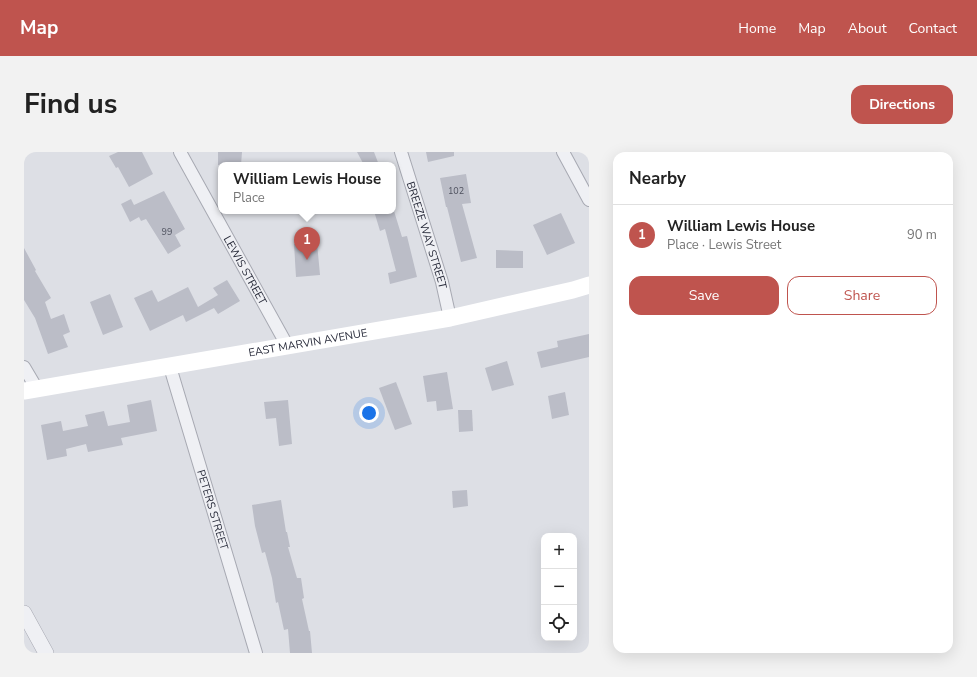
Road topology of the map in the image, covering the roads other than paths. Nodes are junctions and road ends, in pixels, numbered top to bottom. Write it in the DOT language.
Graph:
graph roads {
  1 [pos="180,152"];
  2 [pos="401,152"];
  3 [pos="563,152"];
  4 [pos="589,200"];
  5 [pos="589,285"];
  6 [pos="450,318"];
  7 [pos="288,347"];
  8 [pos="24,367"];
  9 [pos="170,367"];
  10 [pos="30,390"];
  11 [pos="24,613"];
  12 [pos="46,653"];
  13 [pos="256,653"];
  1 -- 7 [label="street, LEWIS STREET"];
  2 -- 6 [label="street, BREEZE WAY STREET"];
  3 -- 4 [label="street"];
  5 -- 6 [label="main road, EAST MARVIN AVENUE"];
  6 -- 7 [label="main road, EAST MARVIN AVENUE"];
  7 -- 9 [label="main road, EAST MARVIN AVENUE"];
  8 -- 10 [label="street"];
  9 -- 10 [label="main road, EAST MARVIN AVENUE"];
  9 -- 13 [label="street, PETERS STREET"];
  11 -- 12 [label="street"];
}
